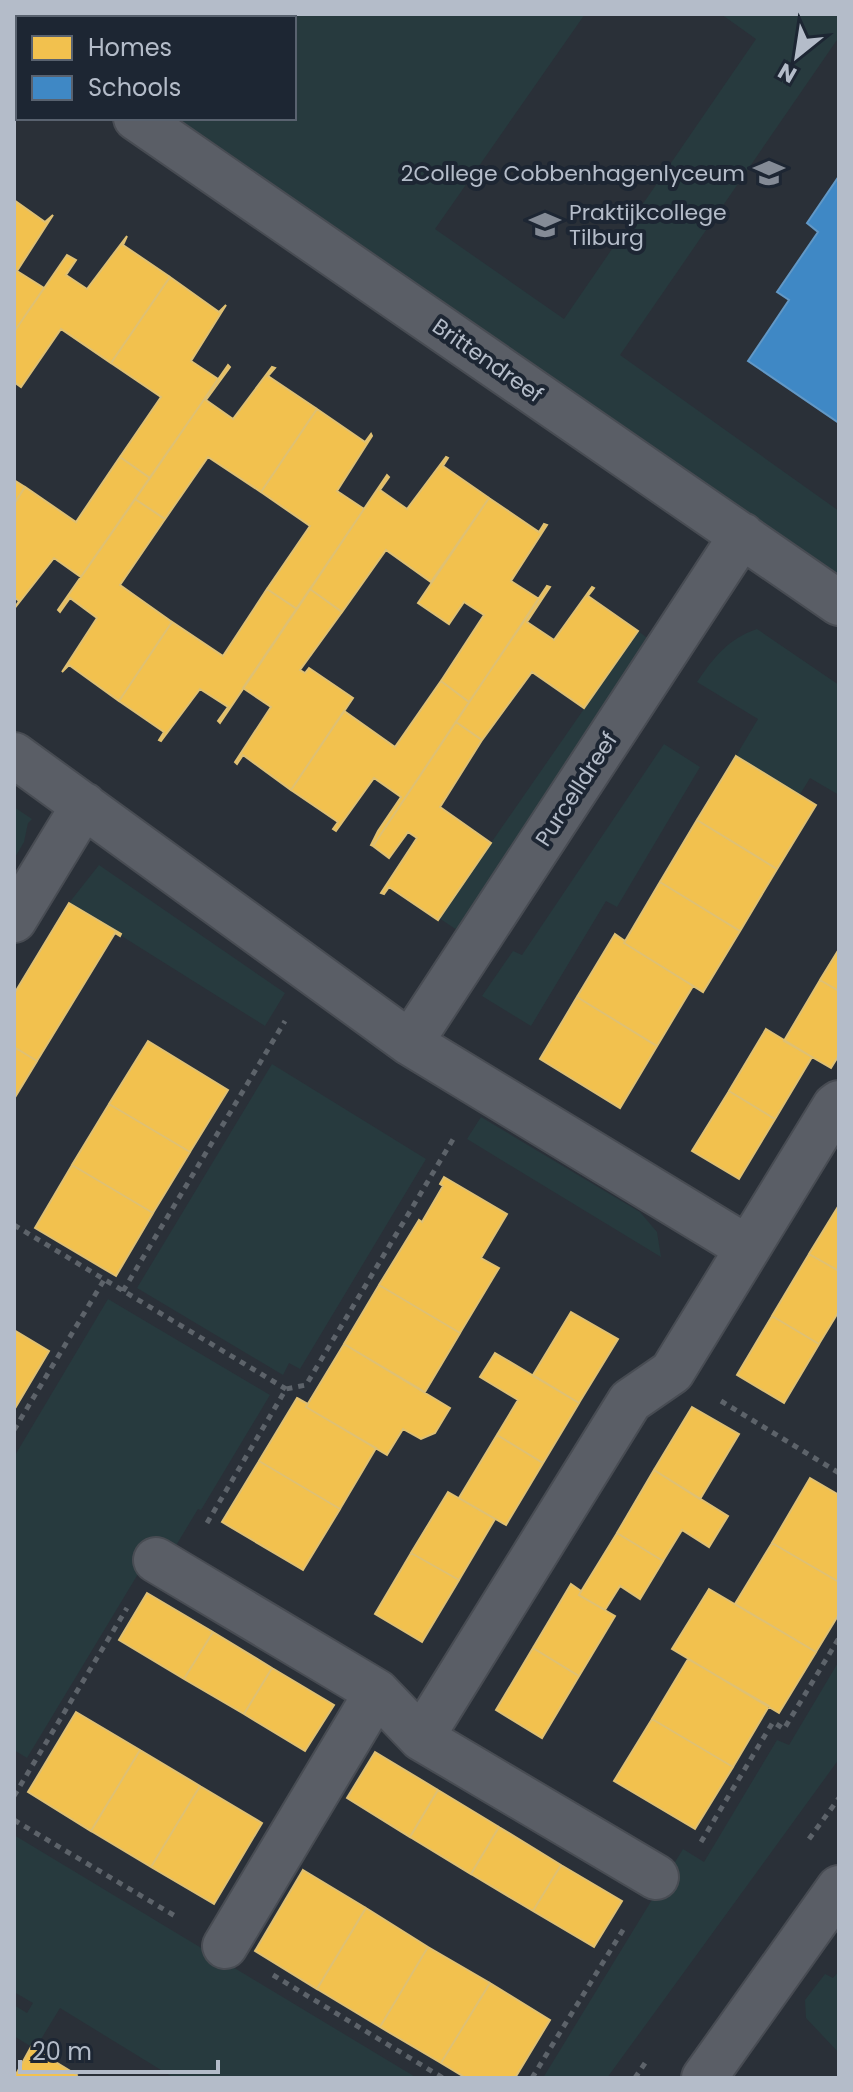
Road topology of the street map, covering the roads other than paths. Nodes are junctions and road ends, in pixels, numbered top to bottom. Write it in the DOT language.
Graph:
graph roads {
  1 [pos="139,120"];
  2 [pos="742,535"];
  3 [pos="839,603"];
  4 [pos="14,755"];
  5 [pos="84,805"];
  6 [pos="14,920"];
  7 [pos="410,1043"];
  8 [pos="839,1103"];
  9 [pos="827,1146"];
  10 [pos="746,1247"];
  11 [pos="167,1566"];
  12 [pos="377,1692"];
  13 [pos="421,1738"];
  14 [pos="656,1877"];
  15 [pos="839,1888"];
  16 [pos="225,1946"];
  17 [pos="704,2078"];
  1 -- 2 [label="street, Brittendreef"];
  2 -- 3 [label="street, Brittendreef"];
  2 -- 7 [label="street, Purcelldreef"];
  4 -- 5 [label="street"];
  5 -- 6 [label="street"];
  5 -- 7 [label="street"];
  7 -- 10 [label="street"];
  8 -- 9 [label="street"];
  9 -- 10 [label="street"];
  10 -- 13 [label="street"];
  11 -- 12 [label="street"];
  12 -- 13 [label="street"];
  12 -- 16 [label="street"];
  13 -- 14 [label="street"];
  15 -- 17 [label="street"];
}
